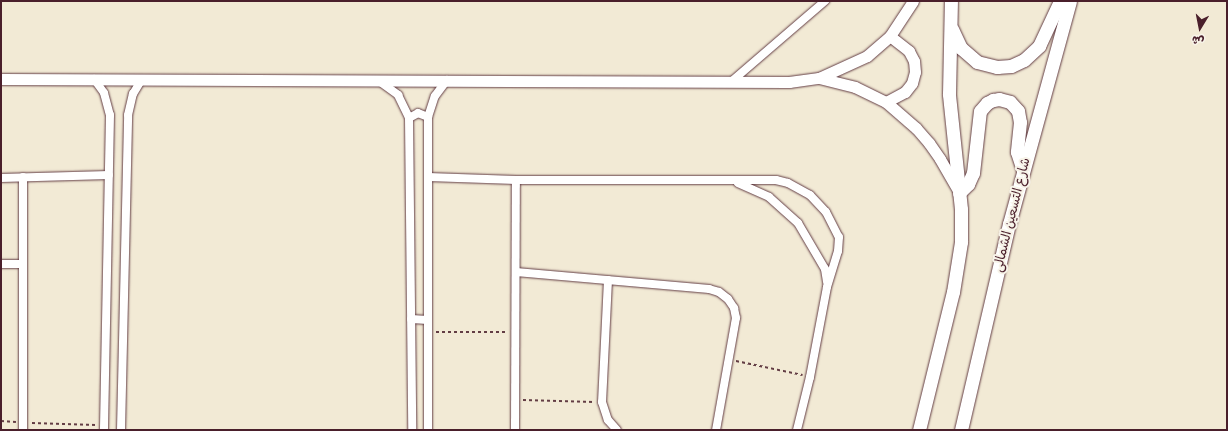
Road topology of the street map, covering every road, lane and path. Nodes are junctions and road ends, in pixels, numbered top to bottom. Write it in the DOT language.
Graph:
graph roads {
  1 [pos="825,1"];
  2 [pos="914,1"];
  3 [pos="951,1"];
  4 [pos="1060,1"];
  5 [pos="1070,1"];
  6 [pos="951,26"];
  7 [pos="890,36"];
  8 [pos="819,78"];
  9 [pos="1,79"];
  10 [pos="94,79"];
  11 [pos="142,79"];
  12 [pos="379,80"];
  13 [pos="447,80"];
  14 [pos="732,81"];
  15 [pos="886,102"];
  16 [pos="428,117"];
  17 [pos="409,118"];
  18 [pos="1023,171"];
  19 [pos="109,175"];
  20 [pos="23,177"];
  21 [pos="428,177"];
  22 [pos="1,178"];
  23 [pos="516,180"];
  24 [pos="734,181"];
  25 [pos="959,193"];
  26 [pos="1,264"];
  27 [pos="23,264"];
  28 [pos="516,272"];
  29 [pos="608,280"];
  30 [pos="827,287"];
  31 [pos="411,319"];
  32 [pos="428,320"];
  33 [pos="428,332"];
  34 [pos="516,332"];
  35 [pos="730,360"];
  36 [pos="810,377"];
  37 [pos="515,400"];
  38 [pos="602,402"];
  39 [pos="1,421"];
  40 [pos="22,426"];
  41 [pos="104,428"];
  42 [pos="121,430"];
  43 [pos="412,430"];
  44 [pos="428,430"];
  45 [pos="515,430"];
  46 [pos="617,430"];
  47 [pos="716,430"];
  48 [pos="797,430"];
  49 [pos="919,430"];
  50 [pos="961,430"];
  1 -- 14 [label="street"];
  2 -- 7 [label="street"];
  3 -- 6 [label="main road"];
  4 -- 6 [label="main road"];
  5 -- 18 [label="main road, شارع التسعين الشمالى"];
  6 -- 25 [label="main road"];
  7 -- 8 [label="street"];
  7 -- 15 [label="street"];
  8 -- 14 [label="street"];
  8 -- 15 [label="street"];
  9 -- 10 [label="street"];
  10 -- 11 [label="street"];
  10 -- 19 [label="street"];
  11 -- 12 [label="street"];
  11 -- 42 [label="street"];
  12 -- 13 [label="street"];
  12 -- 17 [label="street"];
  13 -- 14 [label="street"];
  13 -- 16 [label="street"];
  15 -- 25 [label="street"];
  16 -- 17 [label="street"];
  16 -- 21 [label="street"];
  17 -- 31 [label="street"];
  18 -- 25 [label="main road"];
  18 -- 50 [label="main road, شارع التسعين الشمالى"];
  19 -- 20 [label="street"];
  19 -- 41 [label="street"];
  20 -- 22 [label="street"];
  20 -- 27 [label="street"];
  21 -- 23 [label="street"];
  21 -- 32 [label="street"];
  23 -- 24 [label="street"];
  23 -- 28 [label="street"];
  24 -- 30 [label="street"];
  24 -- 30 [label="street"];
  25 -- 49 [label="main road"];
  26 -- 27 [label="street"];
  27 -- 40 [label="street"];
  28 -- 29 [label="street"];
  28 -- 34 [label="street"];
  29 -- 35 [label="street"];
  29 -- 38 [label="street"];
  30 -- 36 [label="street"];
  31 -- 32 [label="street"];
  31 -- 43 [label="street"];
  32 -- 33 [label="street"];
  33 -- 34 [label="path"];
  33 -- 44 [label="street"];
  34 -- 37 [label="street"];
  35 -- 36 [label="path"];
  35 -- 47 [label="street"];
  36 -- 48 [label="street"];
  37 -- 38 [label="path"];
  37 -- 45 [label="street"];
  38 -- 46 [label="street"];
  39 -- 40 [label="path"];
  40 -- 41 [label="path"];
}
